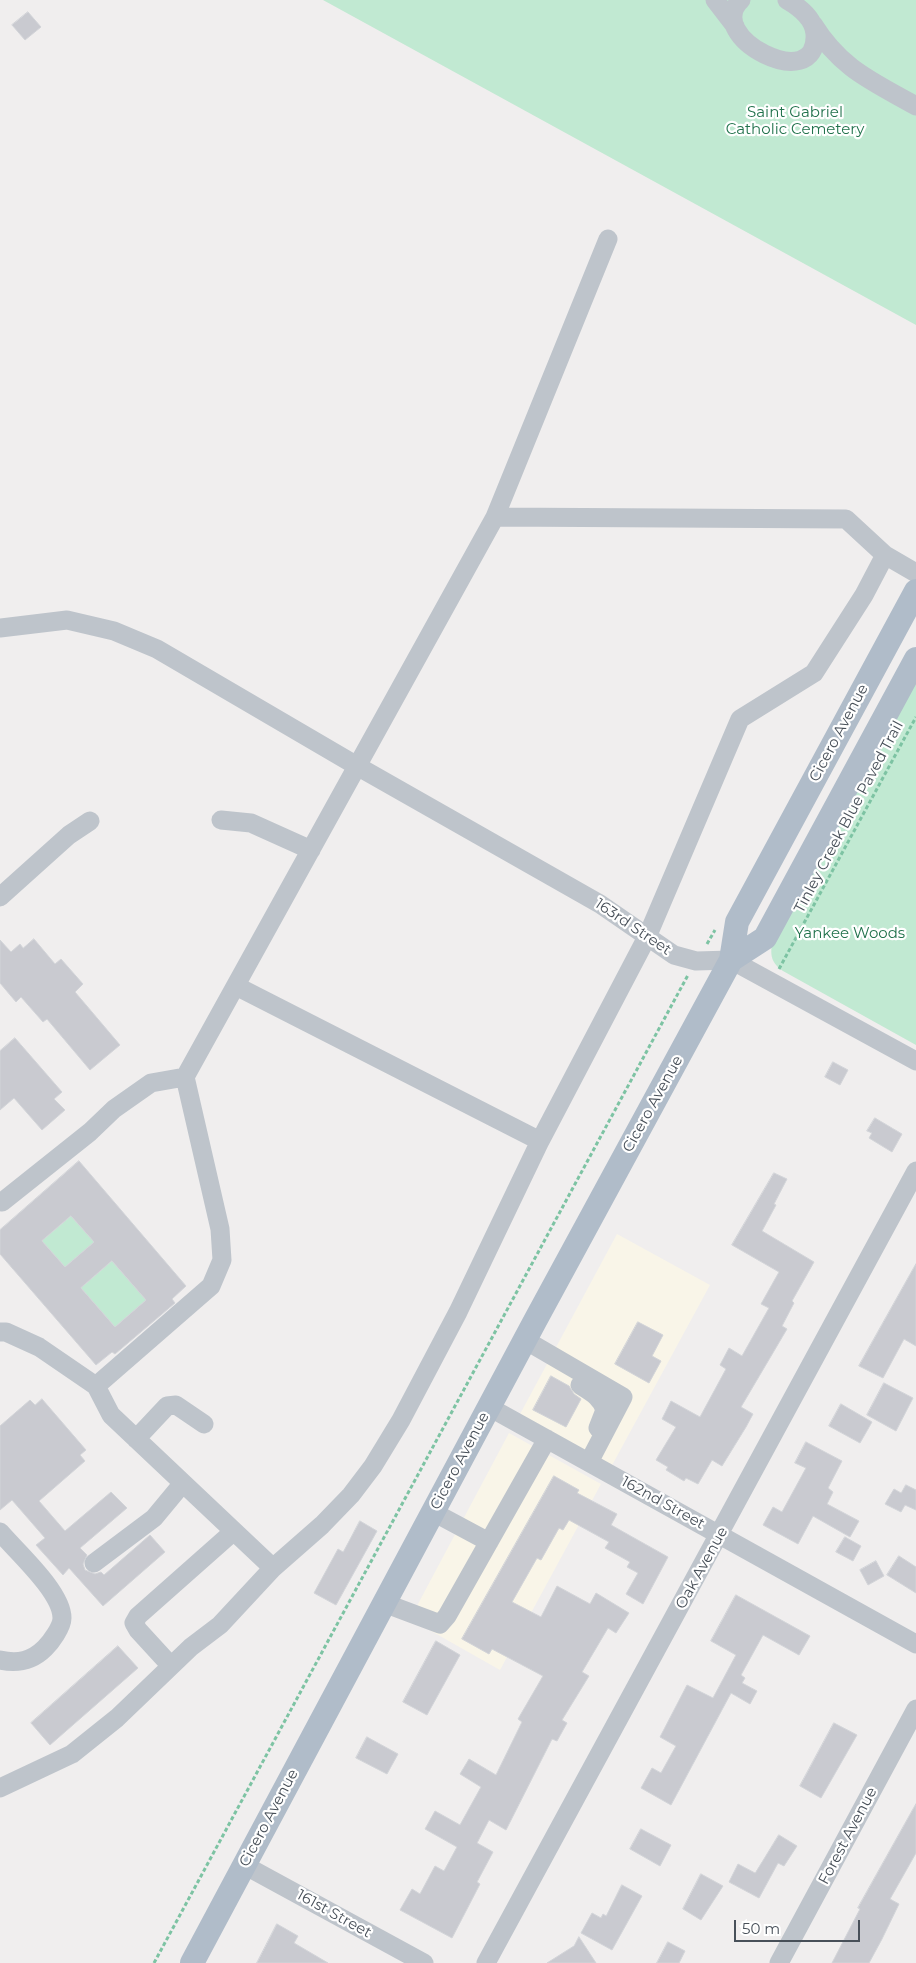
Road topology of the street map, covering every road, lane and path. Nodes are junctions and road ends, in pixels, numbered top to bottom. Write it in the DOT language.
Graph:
graph roads {
  1 [pos="715,0"];
  2 [pos="741,0"];
  3 [pos="786,0"];
  4 [pos="812,22"];
  5 [pos="735,26"];
  6 [pos="798,61"];
  7 [pos="852,70"];
  8 [pos="916,106"];
  9 [pos="608,239"];
  10 [pos="495,517"];
  11 [pos="885,555"];
  12 [pos="916,573"];
  13 [pos="916,590"];
  14 [pos="0,628"];
  15 [pos="916,659"];
  16 [pos="916,717"];
  17 [pos="357,766"];
  18 [pos="221,820"];
  19 [pos="90,821"];
  20 [pos="311,850"];
  21 [pos="0,896"];
  22 [pos="647,937"];
  23 [pos="731,960"];
  24 [pos="696,961"];
  25 [pos="772,982"];
  26 [pos="236,986"];
  27 [pos="916,1061"];
  28 [pos="185,1077"];
  29 [pos="540,1141"];
  30 [pos="916,1171"];
  31 [pos="2,1202"];
  32 [pos="0,1332"];
  33 [pos="525,1340"];
  34 [pos="96,1386"];
  35 [pos="489,1407"];
  36 [pos="204,1424"];
  37 [pos="136,1439"];
  38 [pos="547,1439"];
  39 [pos="589,1462"];
  40 [pos="183,1483"];
  41 [pos="433,1512"];
  42 [pos="234,1531"];
  43 [pos="0,1532"];
  44 [pos="720,1535"];
  45 [pos="489,1542"];
  46 [pos="94,1564"];
  47 [pos="273,1568"];
  48 [pos="384,1603"];
  49 [pos="916,1644"];
  50 [pos="0,1660"];
  51 [pos="171,1666"];
  52 [pos="916,1709"];
  53 [pos="0,1788"];
  54 [pos="244,1865"];
  55 [pos="154,1963"];
  56 [pos="192,1963"];
  57 [pos="424,1963"];
  58 [pos="486,1963"];
  59 [pos="779,1963"];
  1 -- 5 [label="street"];
  2 -- 5 [label="street"];
  3 -- 4 [label="street"];
  4 -- 6 [label="street"];
  4 -- 7 [label="street"];
  5 -- 6 [label="street"];
  6 -- 7 [label="street"];
  7 -- 8 [label="street"];
  9 -- 10 [label="street"];
  10 -- 11 [label="street"];
  10 -- 17 [label="street"];
  11 -- 12 [label="street"];
  11 -- 22 [label="street"];
  13 -- 23 [label="main road, Cicero Avenue"];
  14 -- 17 [label="street, 163rd Street"];
  15 -- 23 [label="main road, Cicero Avenue"];
  16 -- 25 [label="path, Tinley Creek Blue Paved Trail"];
  17 -- 20 [label="street"];
  17 -- 22 [label="street, 163rd Street"];
  18 -- 20 [label="street"];
  19 -- 21 [label="street"];
  20 -- 26 [label="street"];
  22 -- 24 [label="street, 163rd Street"];
  22 -- 29 [label="street"];
  23 -- 24 [label="street, 163rd Street"];
  23 -- 25 [label="street, 163rd Street"];
  23 -- 33 [label="main road, Cicero Avenue"];
  24 -- 55 [label="path"];
  25 -- 27 [label="street, 163rd Street"];
  26 -- 28 [label="street"];
  26 -- 29 [label="street"];
  28 -- 31 [label="street"];
  28 -- 34 [label="street"];
  29 -- 47 [label="street"];
  30 -- 44 [label="street, Oak Avenue"];
  32 -- 34 [label="street"];
  33 -- 35 [label="main road, Cicero Avenue"];
  33 -- 39 [label="street"];
  34 -- 37 [label="street"];
  35 -- 38 [label="street, 162nd Street"];
  35 -- 41 [label="main road, Cicero Avenue"];
  36 -- 37 [label="street"];
  37 -- 40 [label="street"];
  38 -- 39 [label="street, 162nd Street"];
  38 -- 45 [label="street"];
  39 -- 44 [label="street, 162nd Street"];
  40 -- 42 [label="street"];
  40 -- 46 [label="street"];
  41 -- 45 [label="street"];
  41 -- 48 [label="main road, Cicero Avenue"];
  42 -- 47 [label="street"];
  42 -- 51 [label="street"];
  43 -- 50 [label="street"];
  44 -- 49 [label="street, 162nd Street"];
  44 -- 58 [label="street, Oak Avenue"];
  45 -- 48 [label="street"];
  47 -- 51 [label="street"];
  48 -- 54 [label="main road, Cicero Avenue"];
  51 -- 53 [label="street"];
  52 -- 59 [label="street, Forest Avenue"];
  54 -- 56 [label="main road, Cicero Avenue"];
  54 -- 57 [label="street, 161st Street"];
}
